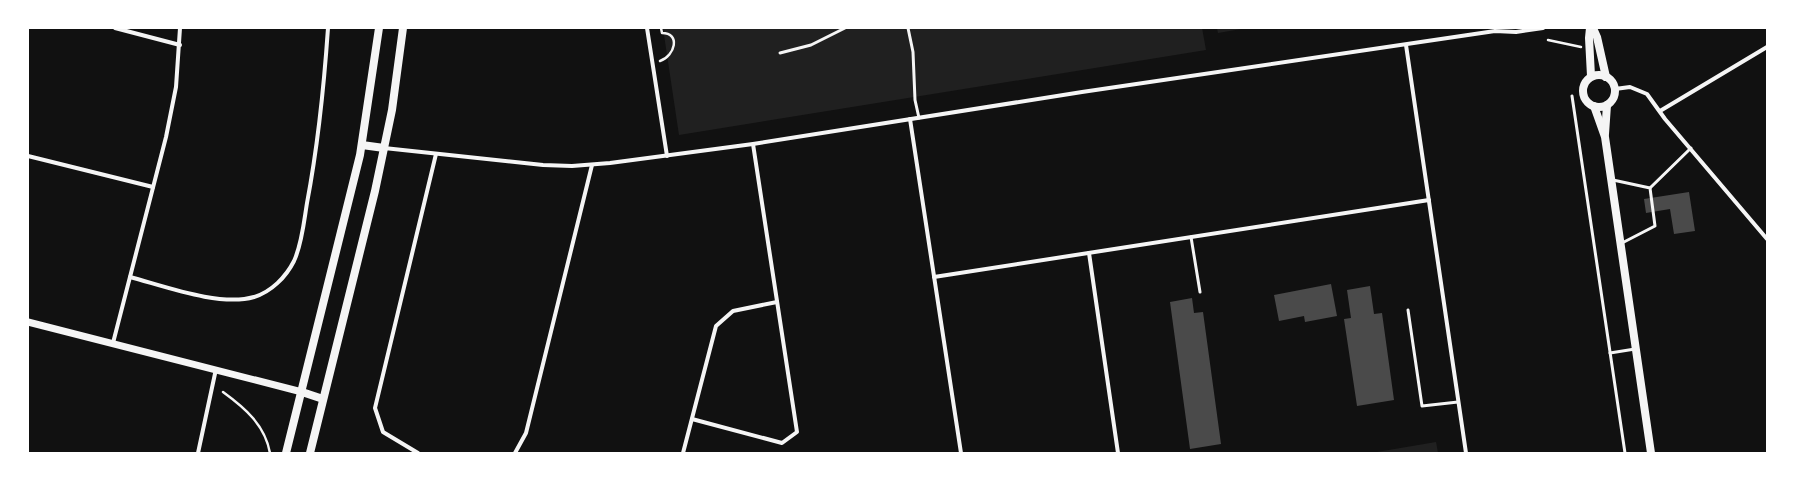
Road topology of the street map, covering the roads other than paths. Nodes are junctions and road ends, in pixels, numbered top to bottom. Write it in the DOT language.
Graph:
graph roads {
  1 [pos="115,28"];
  2 [pos="180,28"];
  3 [pos="328,28"];
  4 [pos="379,28"];
  5 [pos="403,28"];
  6 [pos="646,28"];
  7 [pos="845,28"];
  8 [pos="908,28"];
  9 [pos="1501,28"];
  10 [pos="1543,28"];
  11 [pos="1591,28"];
  12 [pos="1495,30"];
  13 [pos="180,45"];
  14 [pos="1406,45"];
  15 [pos="1767,47"];
  16 [pos="780,53"];
  17 [pos="1591,76"];
  18 [pos="1606,77"];
  19 [pos="1615,89"];
  20 [pos="1572,96"];
  21 [pos="1607,105"];
  22 [pos="1594,106"];
  23 [pos="1660,111"];
  24 [pos="919,118"];
  25 [pos="910,119"];
  26 [pos="1605,138"];
  27 [pos="753,144"];
  28 [pos="362,145"];
  29 [pos="384,148"];
  30 [pos="1691,148"];
  31 [pos="436,154"];
  32 [pos="28,156"];
  33 [pos="667,156"];
  34 [pos="592,165"];
  35 [pos="1611,180"];
  36 [pos="153,187"];
  37 [pos="1650,188"];
  38 [pos="1429,200"];
  39 [pos="1191,237"];
  40 [pos="1767,239"];
  41 [pos="1620,244"];
  42 [pos="1088,253"];
  43 [pos="130,277"];
  44 [pos="934,277"];
  45 [pos="1200,292"];
  46 [pos="777,302"];
  47 [pos="1408,310"];
  48 [pos="28,322"];
  49 [pos="113,343"];
  50 [pos="1637,349"];
  51 [pos="1610,353"];
  52 [pos="216,369"];
  53 [pos="302,392"];
  54 [pos="324,399"];
  55 [pos="1458,402"];
  56 [pos="692,419"];
  57 [pos="198,453"];
  58 [pos="286,453"];
  59 [pos="310,453"];
  60 [pos="418,453"];
  61 [pos="515,453"];
  62 [pos="683,453"];
  63 [pos="961,453"];
  64 [pos="1118,453"];
  65 [pos="1466,453"];
  66 [pos="1625,453"];
  67 [pos="1651,453"];
  1 -- 13 [label="street"];
  2 -- 13 [label="street"];
  3 -- 43 [label="street"];
  4 -- 28 [label="main road"];
  5 -- 29 [label="main road"];
  6 -- 33 [label="street"];
  7 -- 16 [label="lane"];
  8 -- 24 [label="lane"];
  9 -- 12 [label="street"];
  10 -- 12 [label="street"];
  11 -- 17 [label="main road"];
  11 -- 18 [label="main road"];
  12 -- 14 [label="street"];
  13 -- 36 [label="street"];
  14 -- 24 [label="street"];
  14 -- 38 [label="street"];
  15 -- 23 [label="street"];
  17 -- 18 [label="main road"];
  17 -- 22 [label="main road"];
  18 -- 19 [label="main road"];
  19 -- 21 [label="main road"];
  19 -- 23 [label="street"];
  20 -- 51 [label="lane"];
  21 -- 22 [label="main road"];
  21 -- 26 [label="main road"];
  22 -- 26 [label="main road"];
  23 -- 30 [label="street"];
  24 -- 25 [label="street"];
  25 -- 27 [label="street"];
  25 -- 44 [label="street"];
  26 -- 35 [label="main road"];
  27 -- 33 [label="street"];
  27 -- 46 [label="street"];
  28 -- 29 [label="main road"];
  28 -- 53 [label="main road"];
  29 -- 31 [label="street"];
  29 -- 54 [label="main road"];
  30 -- 37 [label="lane"];
  30 -- 40 [label="street"];
  31 -- 34 [label="street"];
  31 -- 60 [label="street"];
  32 -- 36 [label="street"];
  33 -- 34 [label="street"];
  34 -- 61 [label="street"];
  35 -- 37 [label="lane"];
  35 -- 41 [label="main road"];
  36 -- 43 [label="street"];
  37 -- 41 [label="lane"];
  38 -- 39 [label="street"];
  38 -- 55 [label="street"];
  39 -- 42 [label="street"];
  39 -- 45 [label="lane"];
  41 -- 50 [label="main road"];
  42 -- 44 [label="street"];
  42 -- 64 [label="street"];
  43 -- 49 [label="street"];
  44 -- 63 [label="street"];
  46 -- 56 [label="street"];
  46 -- 56 [label="street"];
  47 -- 55 [label="lane"];
  48 -- 49 [label="street"];
  49 -- 52 [label="street"];
  50 -- 51 [label="lane"];
  50 -- 67 [label="main road"];
  51 -- 66 [label="lane"];
  52 -- 53 [label="street"];
  52 -- 57 [label="street"];
  53 -- 54 [label="main road"];
  53 -- 58 [label="main road"];
  54 -- 59 [label="main road"];
  55 -- 65 [label="street"];
  56 -- 62 [label="street"];
}
